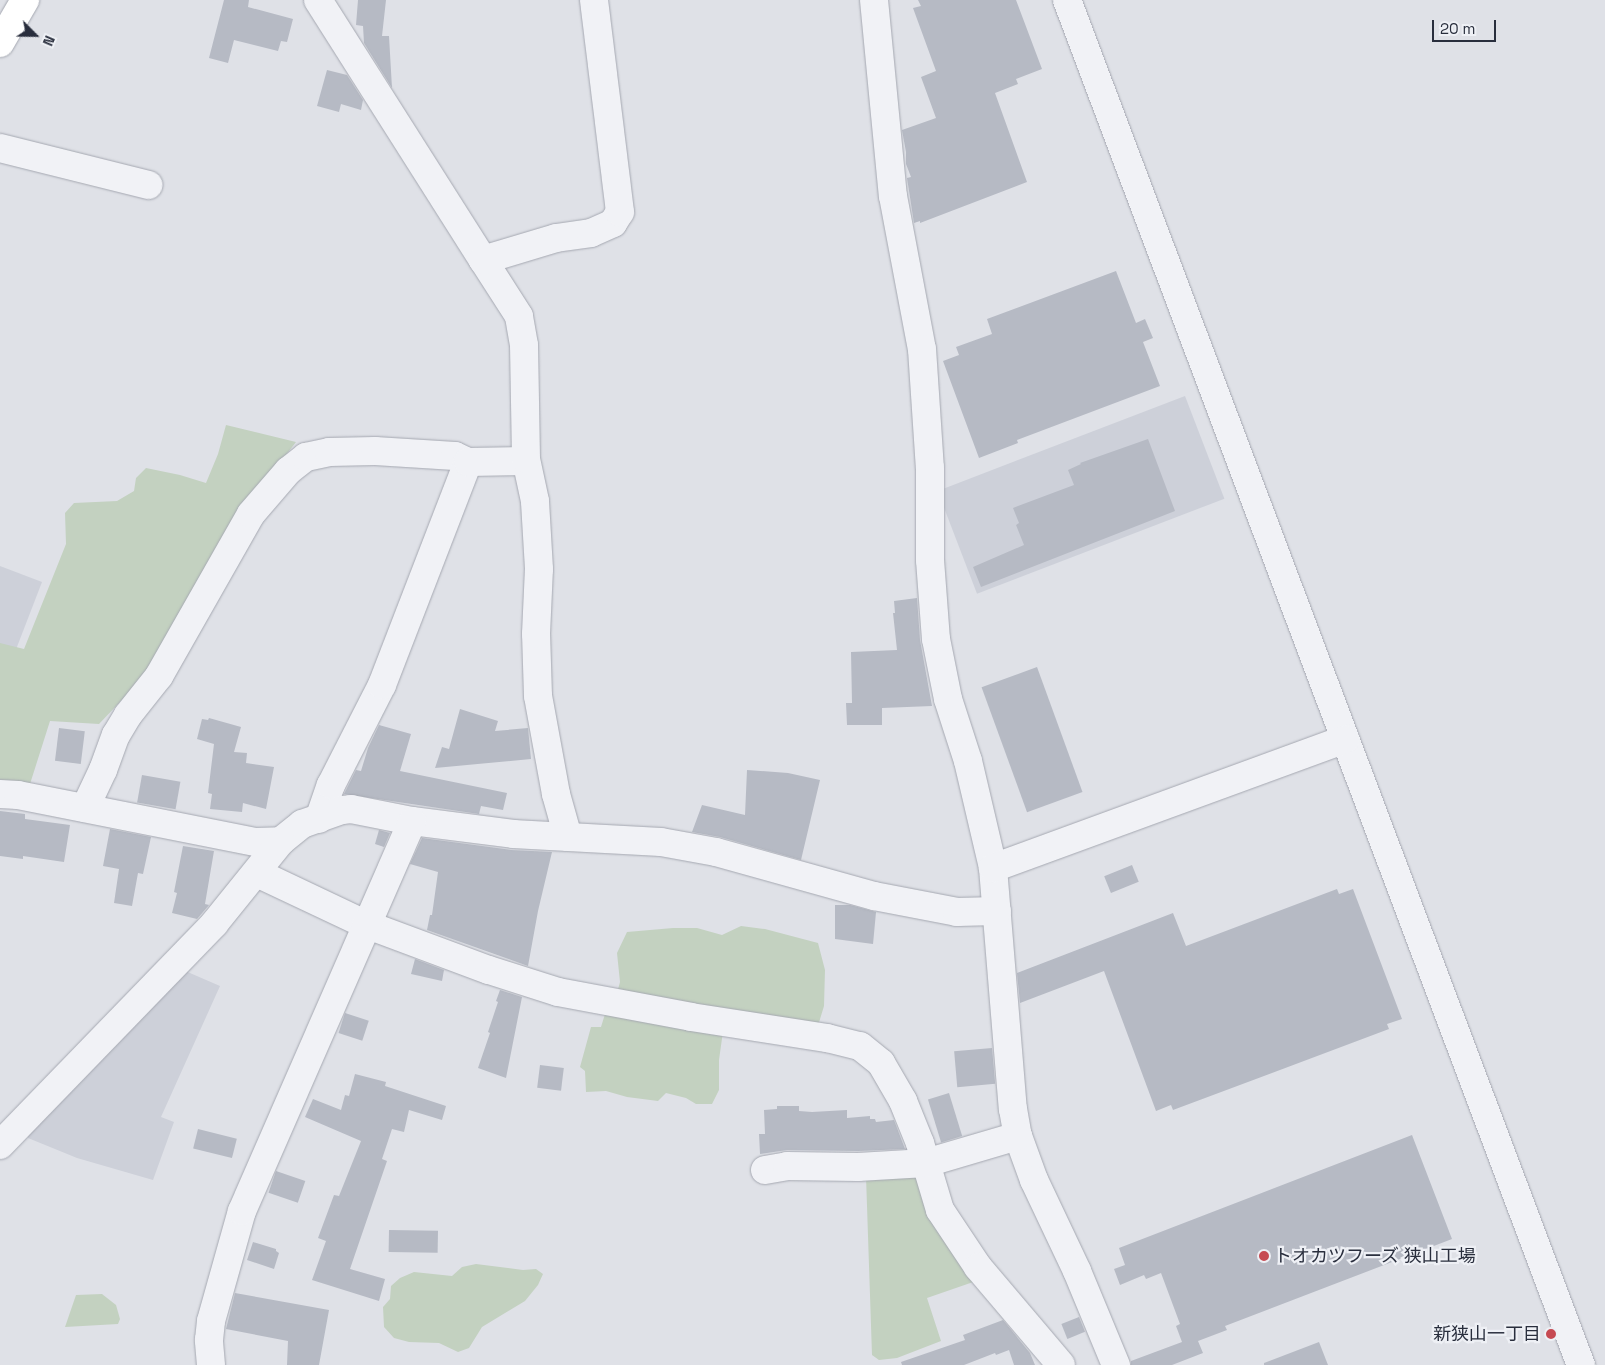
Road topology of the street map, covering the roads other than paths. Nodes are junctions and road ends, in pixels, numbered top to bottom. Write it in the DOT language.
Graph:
graph roads {
  1 [pos="25,0"];
  2 [pos="318,0"];
  3 [pos="594,0"];
  4 [pos="874,0"];
  5 [pos="1067,0"];
  6 [pos="0,43"];
  7 [pos="0,148"];
  8 [pos="148,185"];
  9 [pos="483,260"];
  10 [pos="468,462"];
  11 [pos="526,462"];
  12 [pos="1345,738"];
  13 [pos="0,794"];
  14 [pos="84,808"];
  15 [pos="319,819"];
  16 [pos="412,821"];
  17 [pos="568,837"];
  18 [pos="281,841"];
  19 [pos="993,868"];
  20 [pos="257,873"];
  21 [pos="997,911"];
  22 [pos="365,924"];
  23 [pos="1018,1136"];
  24 [pos="0,1145"];
  25 [pos="926,1163"];
  26 [pos="765,1170"];
  27 [pos="211,1365"];
  28 [pos="1061,1365"];
  29 [pos="1116,1365"];
  30 [pos="1581,1365"];
  1 -- 6 [label="main road"];
  2 -- 9 [label="street"];
  3 -- 9 [label="street"];
  4 -- 19 [label="street"];
  5 -- 12 [label="street"];
  7 -- 8 [label="street"];
  9 -- 11 [label="street"];
  10 -- 11 [label="street"];
  10 -- 14 [label="street"];
  10 -- 15 [label="street"];
  11 -- 17 [label="street"];
  12 -- 19 [label="street"];
  12 -- 30 [label="street"];
  13 -- 14 [label="street"];
  14 -- 18 [label="street"];
  15 -- 16 [label="street"];
  15 -- 18 [label="street"];
  16 -- 17 [label="street"];
  16 -- 22 [label="street"];
  17 -- 21 [label="street"];
  18 -- 20 [label="street"];
  19 -- 21 [label="street"];
  20 -- 22 [label="street"];
  20 -- 24 [label="street"];
  21 -- 23 [label="street"];
  22 -- 25 [label="street"];
  22 -- 27 [label="street"];
  23 -- 25 [label="street"];
  23 -- 29 [label="street"];
  25 -- 26 [label="street"];
  25 -- 28 [label="street"];
}
